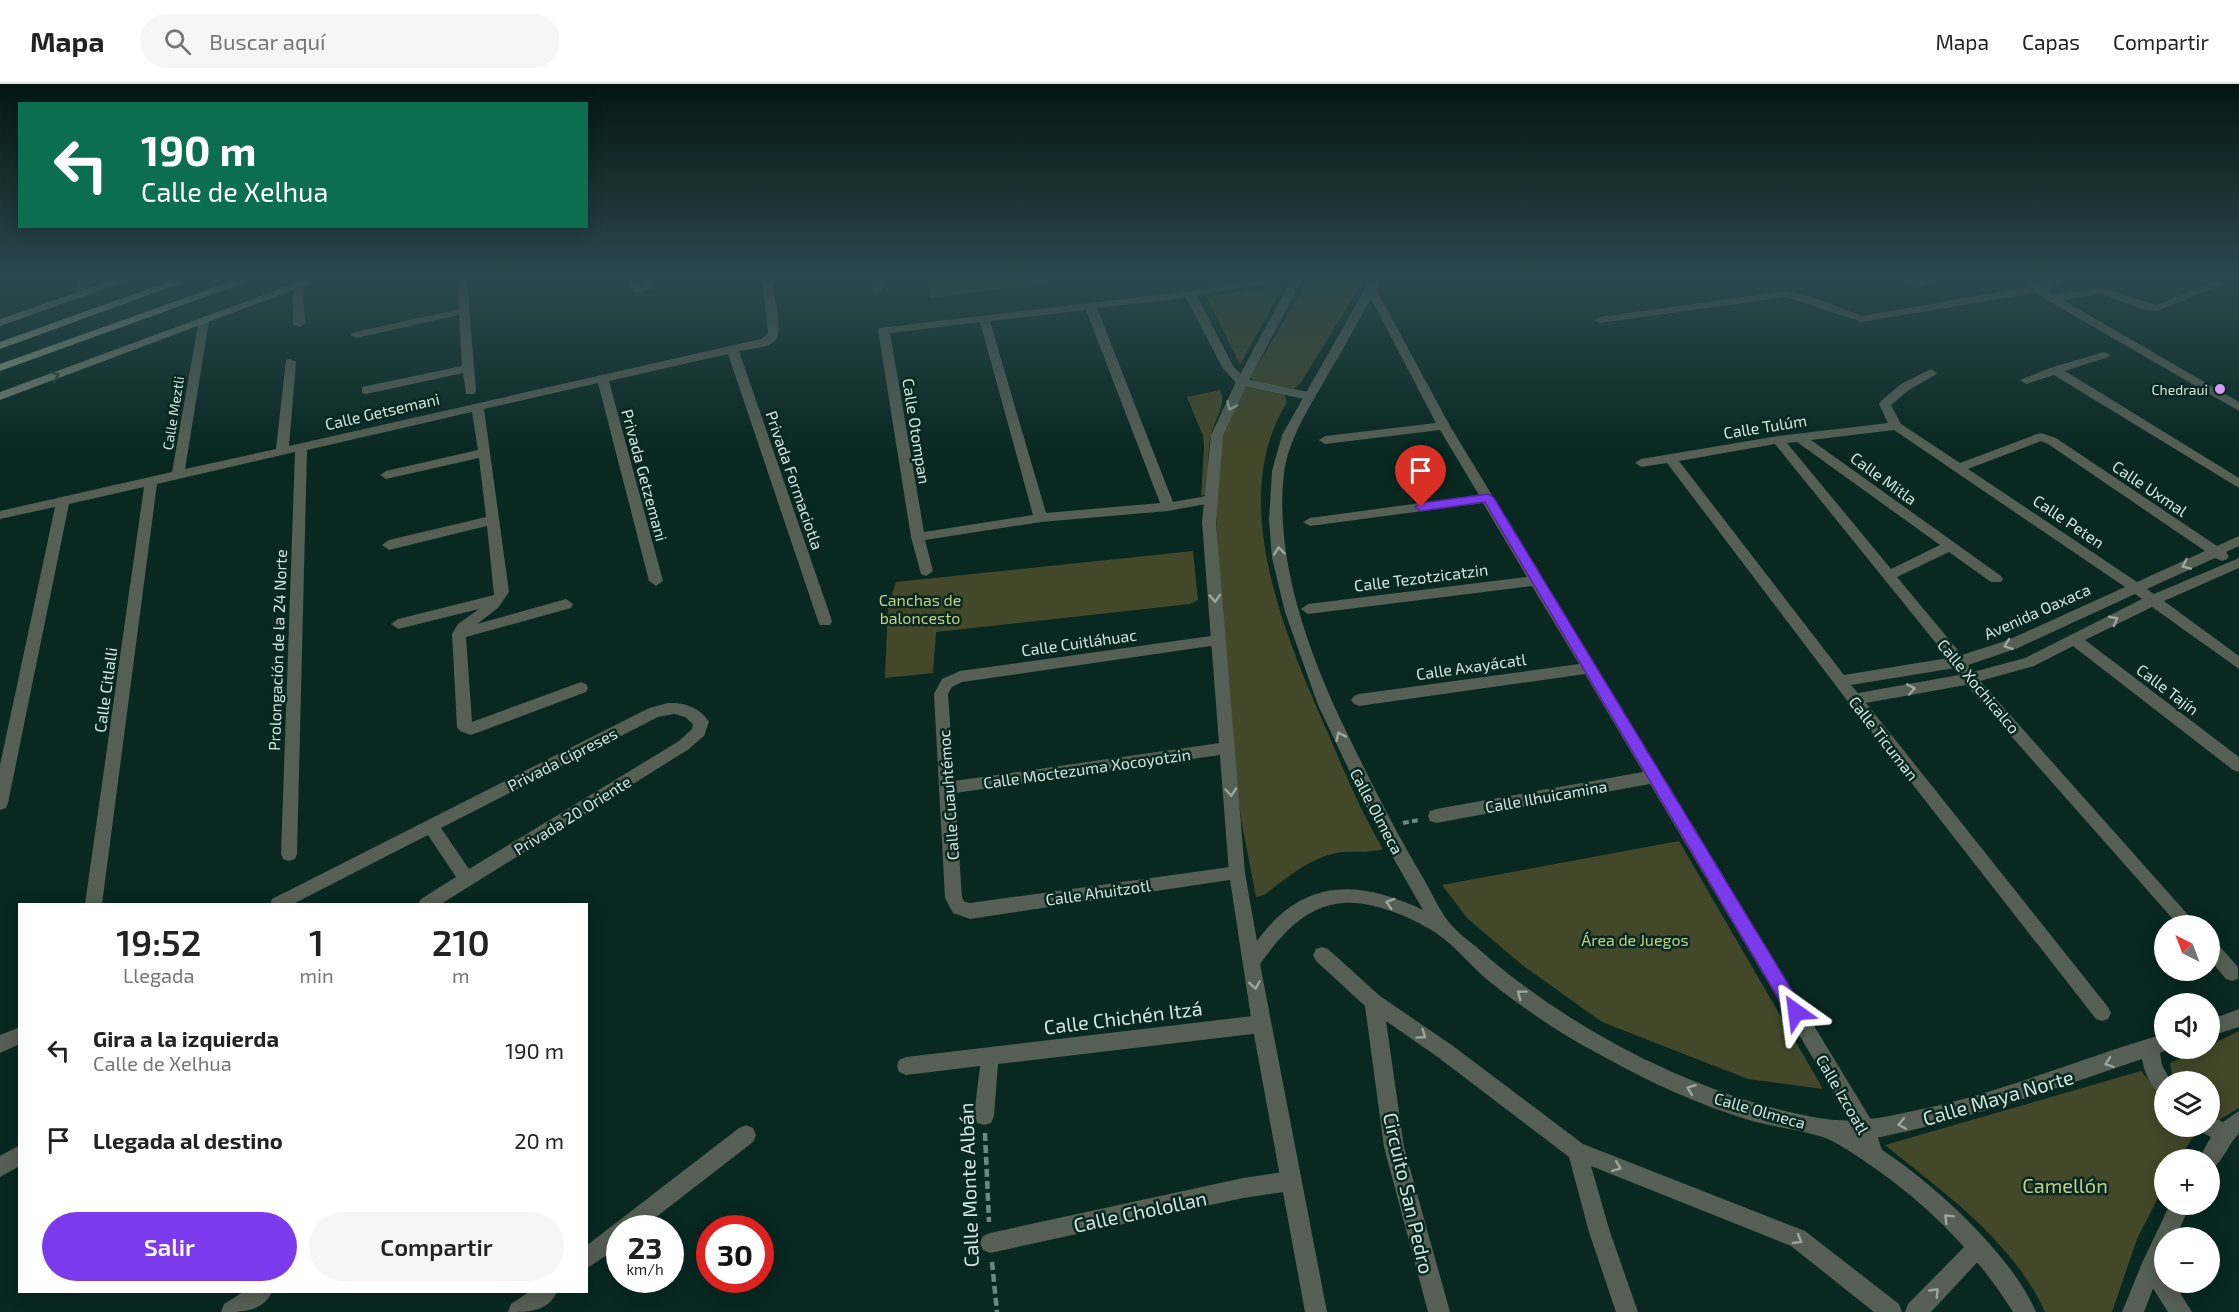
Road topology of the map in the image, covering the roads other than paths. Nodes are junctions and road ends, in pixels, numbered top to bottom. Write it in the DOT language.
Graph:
graph roads {
  1 [pos="24,337"];
  2 [pos="86,337"];
  3 [pos="159,337"];
  4 [pos="200,337"];
  5 [pos="466,337"];
  6 [pos="772,337"];
  7 [pos="885,337"];
  8 [pos="990,337"];
  9 [pos="1102,337"];
  10 [pos="1213,337"];
  11 [pos="1266,337"];
  12 [pos="1343,337"];
  13 [pos="1400,337"];
  14 [pos="2119,337"];
  15 [pos="0,346"];
  16 [pos="733,351"];
  17 [pos="2104,355"];
  18 [pos="290,362"];
  19 [pos="0,368"];
  20 [pos="468,368"];
  21 [pos="2054,370"];
  22 [pos="1931,373"];
  23 [pos="603,378"];
  24 [pos="2026,380"];
  25 [pos="1242,382"];
  26 [pos="366,390"];
  27 [pos="470,391"];
  28 [pos="0,396"];
  29 [pos="1309,396"];
  30 [pos="477,406"];
  31 [pos="2239,407"];
  32 [pos="1444,426"];
  33 [pos="1896,426"];
  34 [pos="1799,437"];
  35 [pos="1325,440"];
  36 [pos="1778,440"];
  37 [pos="301,446"];
  38 [pos="282,450"];
  39 [pos="485,453"];
  40 [pos="1671,459"];
  41 [pos="1641,463"];
  42 [pos="1958,468"];
  43 [pos="178,474"];
  44 [pos="386,475"];
  45 [pos="151,481"];
  46 [pos="2239,484"];
  47 [pos="1488,498"];
  48 [pos="1212,499"];
  49 [pos="63,500"];
  50 [pos="1168,507"];
  51 [pos="0,515"];
  52 [pos="1041,518"];
  53 [pos="494,520"];
  54 [pos="1310,522"];
  55 [pos="918,537"];
  56 [pos="2239,541"];
  57 [pos="389,545"];
  58 [pos="1950,546"];
  59 [pos="2215,552"];
  60 [pos="2238,565"];
  61 [pos="926,571"];
  62 [pos="1887,576"];
  63 [pos="1538,579"];
  64 [pos="1996,579"];
  65 [pos="656,581"];
  66 [pos="2135,587"];
  67 [pos="500,598"];
  68 [pos="2151,601"];
  69 [pos="566,604"];
  70 [pos="1308,609"];
  71 [pos="825,621"];
  72 [pos="398,624"];
  73 [pos="459,634"];
  74 [pos="1218,640"];
  75 [pos="2076,641"];
  76 [pos="1959,662"];
  77 [pos="2239,664"];
  78 [pos="1589,668"];
  79 [pos="1970,679"];
  80 [pos="1840,681"];
  81 [pos="947,683"];
  82 [pos="581,688"];
  83 [pos="1854,699"];
  84 [pos="1359,700"];
  85 [pos="695,716"];
  86 [pos="1227,748"];
  87 [pos="2239,766"];
  88 [pos="1656,776"];
  89 [pos="948,788"];
  90 [pos="0,802"];
  91 [pos="1436,816"];
  92 [pos="430,825"];
  93 [pos="289,855"];
  94 [pos="1238,873"];
  95 [pos="467,880"];
  96 [pos="94,903"];
  97 [pos="280,903"];
  98 [pos="429,903"];
  99 [pos="959,908"];
  100 [pos="2180,915"];
  101 [pos="1443,928"];
  102 [pos="1322,955"];
  103 [pos="2220,959"];
  104 [pos="1251,963"];
  105 [pos="2232,973"];
  106 [pos="1374,1002"];
  107 [pos="2102,1013"];
  108 [pos="2239,1018"];
  109 [pos="1261,1024"];
  110 [pos="2220,1025"];
  111 [pos="18,1036"];
  112 [pos="0,1044"];
  113 [pos="2154,1047"];
  114 [pos="990,1055"];
  115 [pos="906,1066"];
  116 [pos="984,1116"];
  117 [pos="2224,1127"];
  118 [pos="1828,1129"];
  119 [pos="1866,1130"];
  120 [pos="746,1135"];
  121 [pos="2213,1149"];
  122 [pos="1577,1151"];
  123 [pos="18,1156"];
  124 [pos="1874,1156"];
  125 [pos="0,1167"];
  126 [pos="1290,1181"];
  127 [pos="643,1215"];
  128 [pos="2176,1215"];
  129 [pos="990,1242"];
  130 [pos="606,1244"];
  131 [pos="1978,1248"];
  132 [pos="588,1257"];
  133 [pos="2150,1268"];
  134 [pos="260,1293"];
  135 [pos="545,1293"];
  136 [pos="232,1312"];
  137 [pos="519,1312"];
  138 [pos="1316,1312"];
  139 [pos="1439,1312"];
  140 [pos="1627,1312"];
  141 [pos="1891,1312"];
  142 [pos="1916,1312"];
  143 [pos="2025,1312"];
  144 [pos="2133,1312"];
  145 [pos="2181,1312"];
  1 -- 15 [label="main road"];
  2 -- 19 [label="main road"];
  28 -- 3 [label="main road, one-way"];
  4 -- 43 [label="street, Calle Meztli"];
  5 -- 20 [label="street"];
  6 -- 16 [label="street, Calle Getsemani"];
  7 -- 55 [label="street, Calle Otompan"];
  8 -- 52 [label="street"];
  9 -- 50 [label="street"];
  10 -- 25 [label="street"];
  11 -- 25 [label="street"];
  12 -- 29 [label="street, Calle Olmeca"];
  13 -- 32 [label="street, Calle Izcoatl"];
  14 -- 31 [label="street"];
  16 -- 23 [label="street, Calle Getsemani"];
  16 -- 71 [label="street, Privada Formaciotla"];
  17 -- 21 [label="street"];
  18 -- 38 [label="street"];
  20 -- 26 [label="street"];
  20 -- 27 [label="street"];
  21 -- 24 [label="street"];
  21 -- 46 [label="street"];
  22 -- 33 [label="street, Calle Peten"];
  23 -- 30 [label="street, Calle Getsemani"];
  23 -- 65 [label="street, Privada Getzemani"];
  25 -- 29 [label="street"];
  25 -- 48 [label="street, one-way"];
  101 -- 29 [label="street, Calle Olmeca, one-way"];
  30 -- 37 [label="street, Calle Getsemani"];
  30 -- 39 [label="street"];
  32 -- 35 [label="street"];
  32 -- 47 [label="street, Calle Izcoatl"];
  33 -- 34 [label="street, Calle Tulúm"];
  33 -- 42 [label="street, Calle Peten"];
  34 -- 36 [label="street, Calle Tulúm"];
  34 -- 58 [label="street, Calle Mitla"];
  36 -- 40 [label="street, Calle Tulúm"];
  36 -- 62 [label="street, Calle Xochicalco"];
  37 -- 38 [label="street, Calle Getsemani"];
  37 -- 93 [label="street, Prolongación de la 24 Norte"];
  38 -- 43 [label="street, Calle Getsemani"];
  39 -- 44 [label="street"];
  39 -- 53 [label="street"];
  40 -- 41 [label="street, Calle Tulúm"];
  40 -- 80 [label="street, Calle Ticuman"];
  42 -- 59 [label="street, Calle Uxmal"];
  42 -- 66 [label="street, Calle Peten"];
  43 -- 45 [label="street, Calle Getsemani"];
  45 -- 49 [label="street, Calle Getsemani"];
  45 -- 96 [label="street, Calle Citlalli"];
  47 -- 54 [label="street"];
  47 -- 63 [label="street, Calle Izcoatl"];
  48 -- 50 [label="street"];
  48 -- 74 [label="street, one-way"];
  49 -- 51 [label="street, Calle Getsemani"];
  49 -- 90 [label="street"];
  50 -- 52 [label="street"];
  52 -- 55 [label="street"];
  53 -- 57 [label="street"];
  53 -- 67 [label="street"];
  55 -- 61 [label="street, Calle Otompan"];
  56 -- 59 [label="street, Avenida Oaxaca"];
  58 -- 62 [label="street"];
  58 -- 64 [label="street, Calle Mitla"];
  59 -- 60 [label="street, Calle Uxmal"];
  59 -- 66 [label="street, Avenida Oaxaca, one-way"];
  60 -- 68 [label="street"];
  62 -- 76 [label="street, Calle Xochicalco"];
  63 -- 70 [label="street, Calle Tezotzicatzin"];
  63 -- 78 [label="street, Calle Izcoatl"];
  66 -- 68 [label="street, Calle Peten"];
  66 -- 76 [label="street, Avenida Oaxaca, one-way"];
  67 -- 72 [label="street"];
  67 -- 73 [label="street"];
  75 -- 68 [label="street, one-way"];
  68 -- 77 [label="street, Calle Peten"];
  69 -- 73 [label="street"];
  73 -- 82 [label="street"];
  74 -- 81 [label="street, Calle Cuitláhuac"];
  74 -- 86 [label="street"];
  75 -- 79 [label="street"];
  75 -- 87 [label="street, Calle Tajín"];
  76 -- 79 [label="street, Calle Xochicalco"];
  76 -- 80 [label="street, Avenida Oaxaca"];
  78 -- 84 [label="street, Calle Axayácatl"];
  78 -- 88 [label="street, Calle Izcoatl"];
  83 -- 79 [label="street, one-way"];
  79 -- 100 [label="street, Calle Xochicalco"];
  80 -- 83 [label="street, Calle Ticuman"];
  81 -- 89 [label="street, Calle Cuauhtémoc"];
  83 -- 107 [label="street, Calle Ticuman"];
  85 -- 92 [label="street, Privada Cipreses"];
  85 -- 95 [label="street, Privada 20 Oriente"];
  86 -- 89 [label="street, Calle Moctezuma Xocoyotzin"];
  86 -- 94 [label="street, one-way"];
  88 -- 91 [label="street, Calle Ilhuicamina"];
  88 -- 119 [label="street, Calle Izcoatl"];
  89 -- 99 [label="street, Calle Cuauhtémoc"];
  92 -- 95 [label="street"];
  92 -- 97 [label="street, Privada Cipreses"];
  94 -- 99 [label="street, Calle Ahuitzotl"];
  94 -- 104 [label="street"];
  95 -- 98 [label="street, Privada 20 Oriente"];
  101 -- 104 [label="street, one-way"];
  118 -- 101 [label="street, Calle Olmeca, one-way"];
  102 -- 106 [label="street"];
  103 -- 105 [label="street"];
  104 -- 109 [label="street, one-way"];
  106 -- 122 [label="street, one-way"];
  106 -- 139 [label="street, Circuito San Pedro"];
  108 -- 110 [label="street"];
  109 -- 114 [label="street, Calle Chichén Itzá"];
  109 -- 126 [label="street"];
  111 -- 112 [label="street"];
  113 -- 119 [label="street, Calle Maya Norte, one-way"];
  114 -- 115 [label="street, Calle Chichén Itzá"];
  114 -- 116 [label="street, Calle Monte Albán"];
  117 -- 121 [label="street"];
  118 -- 119 [label="street, Calle Maya Norte"];
  118 -- 124 [label="street"];
  119 -- 124 [label="street, Calle Izcoatl"];
  120 -- 127 [label="street"];
  122 -- 140 [label="street"];
  122 -- 141 [label="street, one-way"];
  123 -- 125 [label="street"];
  131 -- 124 [label="street, one-way"];
  126 -- 129 [label="street, Calle Cholollan"];
  126 -- 138 [label="street"];
  128 -- 133 [label="street"];
  130 -- 132 [label="street"];
  142 -- 131 [label="street, one-way"];
  131 -- 143 [label="street"];
  133 -- 144 [label="street"];
  133 -- 145 [label="street"];
  134 -- 136 [label="street"];
  135 -- 137 [label="street"];
}
